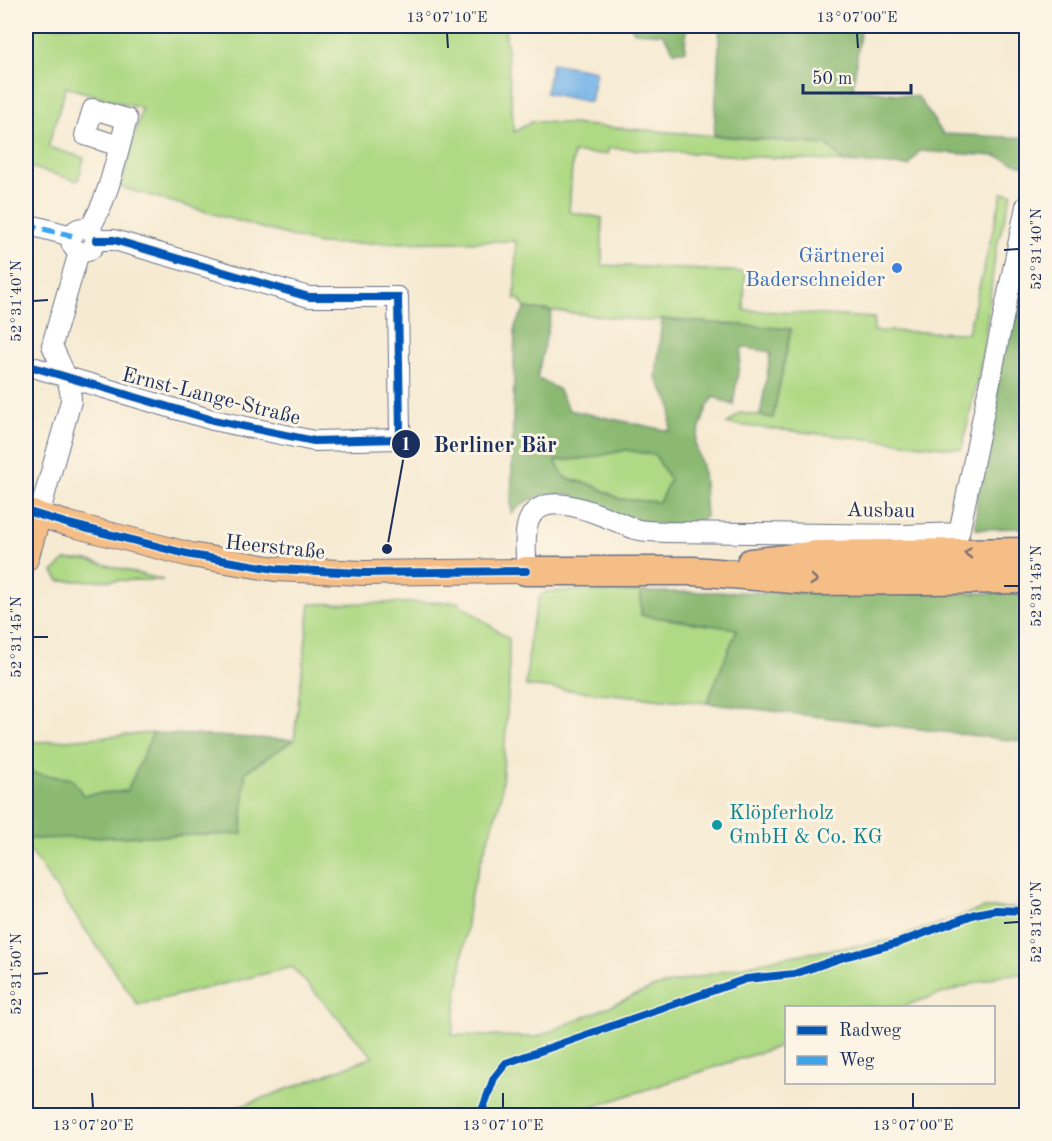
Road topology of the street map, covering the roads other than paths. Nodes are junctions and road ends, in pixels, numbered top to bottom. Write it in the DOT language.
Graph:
graph roads {
  1 [pos="119,146"];
  2 [pos="1026,206"];
  3 [pos="26,224"];
  4 [pos="84,239"];
  5 [pos="26,365"];
  6 [pos="66,377"];
  7 [pos="32,513"];
  8 [pos="1026,552"];
  9 [pos="26,560"];
  10 [pos="526,571"];
  11 [pos="693,571"];
  12 [pos="1026,579"];
  1 -- 4 [label="street"];
  2 -- 10 [label="street, Ausbau"];
  3 -- 4 [label="street"];
  4 -- 6 [label="street"];
  4 -- 6 [label="street, Ernst-Lange-Straße"];
  5 -- 6 [label="street"];
  6 -- 7 [label="street"];
  7 -- 9 [label="main road"];
  7 -- 10 [label="main road, Heerstraße"];
  8 -- 11 [label="highway, one-way"];
  10 -- 11 [label="highway"];
  11 -- 12 [label="highway, one-way"];
}
